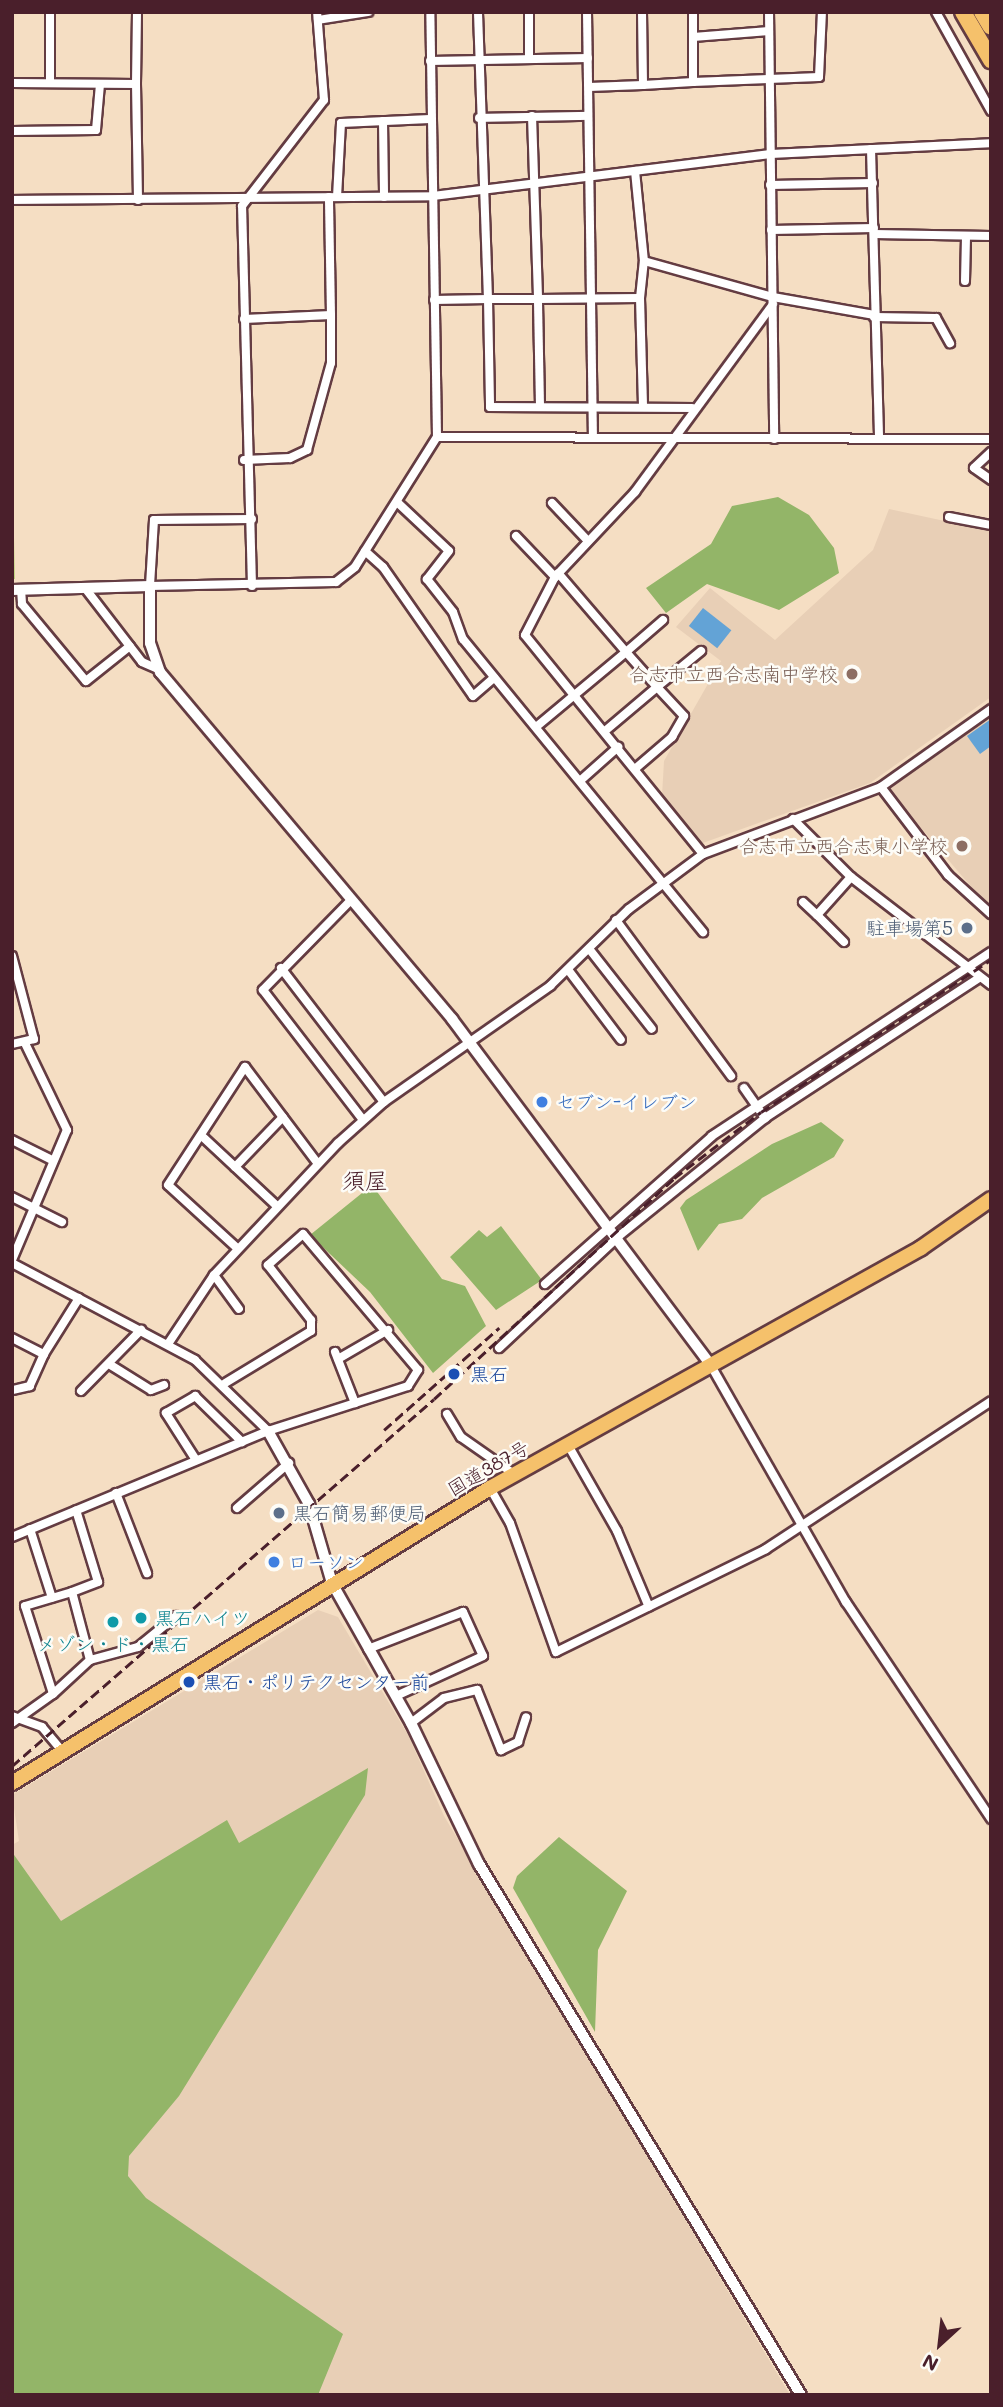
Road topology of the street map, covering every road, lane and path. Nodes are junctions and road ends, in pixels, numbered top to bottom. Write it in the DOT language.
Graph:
graph roads {
  1 [pos="50,12"];
  2 [pos="137,12"];
  3 [pos="368,12"];
  4 [pos="430,12"];
  5 [pos="478,12"];
  6 [pos="529,12"];
  7 [pos="587,12"];
  8 [pos="642,12"];
  9 [pos="693,12"];
  10 [pos="769,12"];
  11 [pos="822,12"];
  12 [pos="936,12"];
  13 [pos="963,12"];
  14 [pos="982,12"];
  15 [pos="317,16"];
  16 [pos="991,27"];
  17 [pos="769,31"];
  18 [pos="693,37"];
  19 [pos="588,58"];
  20 [pos="529,59"];
  21 [pos="478,60"];
  22 [pos="991,60"];
  23 [pos="430,61"];
  24 [pos="769,79"];
  25 [pos="693,82"];
  26 [pos="12,83"];
  27 [pos="50,83"];
  28 [pos="100,84"];
  29 [pos="136,85"];
  30 [pos="643,85"];
  31 [pos="589,87"];
  32 [pos="991,111"];
  33 [pos="532,116"];
  34 [pos="588,116"];
  35 [pos="479,118"];
  36 [pos="430,119"];
  37 [pos="383,121"];
  38 [pos="12,131"];
  39 [pos="991,143"];
  40 [pos="871,149"];
  41 [pos="770,154"];
  42 [pos="635,171"];
  43 [pos="589,177"];
  44 [pos="873,183"];
  45 [pos="537,184"];
  46 [pos="770,185"];
  47 [pos="486,190"];
  48 [pos="433,196"];
  49 [pos="333,197"];
  50 [pos="384,197"];
  51 [pos="246,198"];
  52 [pos="12,200"];
  53 [pos="138,200"];
  54 [pos="771,230"];
  55 [pos="874,231"];
  56 [pos="991,236"];
  57 [pos="966,237"];
  58 [pos="644,261"];
  59 [pos="965,281"];
  60 [pos="591,298"];
  61 [pos="640,298"];
  62 [pos="488,299"];
  63 [pos="538,299"];
  64 [pos="434,300"];
  65 [pos="773,300"];
  66 [pos="331,315"];
  67 [pos="874,316"];
  68 [pos="244,318"];
  69 [pos="950,343"];
  70 [pos="643,405"];
  71 [pos="540,406"];
  72 [pos="592,406"];
  73 [pos="692,408"];
  74 [pos="673,435"];
  75 [pos="437,437"];
  76 [pos="593,437"];
  77 [pos="774,439"];
  78 [pos="878,439"];
  79 [pos="991,439"];
  80 [pos="991,452"];
  81 [pos="244,460"];
  82 [pos="991,480"];
  83 [pos="397,502"];
  84 [pos="552,503"];
  85 [pos="949,517"];
  86 [pos="252,519"];
  87 [pos="991,525"];
  88 [pos="516,536"];
  89 [pos="586,538"];
  90 [pos="365,551"];
  91 [pos="556,575"];
  92 [pos="150,586"];
  93 [pos="252,586"];
  94 [pos="85,587"];
  95 [pos="17,589"];
  96 [pos="663,620"];
  97 [pos="130,646"];
  98 [pos="701,651"];
  99 [pos="626,652"];
  100 [pos="158,669"];
  101 [pos="494,678"];
  102 [pos="657,687"];
  103 [pos="574,695"];
  104 [pos="991,709"];
  105 [pos="536,727"];
  106 [pos="605,731"];
  107 [pos="618,747"];
  108 [pos="636,768"];
  109 [pos="581,780"];
  110 [pos="881,787"];
  111 [pos="793,819"];
  112 [pos="703,853"];
  113 [pos="851,877"];
  114 [pos="667,881"];
  115 [pos="351,900"];
  116 [pos="803,902"];
  117 [pos="991,914"];
  118 [pos="817,915"];
  119 [pos="616,920"];
  120 [pos="703,932"];
  121 [pos="844,942"];
  122 [pos="590,950"];
  123 [pos="991,952"];
  124 [pos="12,956"];
  125 [pos="967,967"];
  126 [pos="281,968"];
  127 [pos="569,971"];
  128 [pos="979,978"];
  129 [pos="991,985"];
  130 [pos="652,1029"];
  131 [pos="621,1040"];
  132 [pos="471,1042"];
  133 [pos="25,1043"];
  134 [pos="12,1044"];
  135 [pos="731,1076"];
  136 [pos="744,1088"];
  137 [pos="384,1102"];
  138 [pos="756,1104"];
  139 [pos="283,1117"];
  140 [pos="765,1118"];
  141 [pos="363,1120"];
  142 [pos="204,1139"];
  143 [pos="12,1140"];
  144 [pos="52,1160"];
  145 [pos="318,1164"];
  146 [pos="235,1167"];
  147 [pos="12,1196"];
  148 [pos="991,1199"];
  149 [pos="277,1206"];
  150 [pos="36,1209"];
  151 [pos="62,1222"];
  152 [pos="611,1225"];
  153 [pos="619,1236"];
  154 [pos="237,1248"];
  155 [pos="12,1262"];
  156 [pos="214,1275"];
  157 [pos="545,1284"];
  158 [pos="79,1298"];
  159 [pos="239,1309"];
  160 [pos="141,1330"];
  161 [pos="388,1330"];
  162 [pos="12,1338"];
  163 [pos="168,1344"];
  164 [pos="499,1348"];
  165 [pos="44,1354"];
  166 [pos="708,1361"];
  167 [pos="109,1364"];
  168 [pos="225,1383"];
  169 [pos="164,1385"];
  170 [pos="12,1390"];
  171 [pos="81,1391"];
  172 [pos="991,1401"];
  173 [pos="355,1404"];
  174 [pos="447,1414"];
  175 [pos="268,1431"];
  176 [pos="242,1442"];
  177 [pos="568,1445"];
  178 [pos="196,1460"];
  179 [pos="289,1463"];
  180 [pos="514,1474"];
  181 [pos="490,1488"];
  182 [pos="116,1493"];
  183 [pos="237,1508"];
  184 [pos="76,1510"];
  185 [pos="802,1526"];
  186 [pos="30,1529"];
  187 [pos="12,1537"];
  188 [pos="146,1573"];
  189 [pos="332,1583"];
  190 [pos="72,1592"];
  191 [pos="52,1598"];
  192 [pos="649,1607"];
  193 [pos="176,1616"];
  194 [pos="368,1649"];
  195 [pos="90,1660"];
  196 [pos="53,1694"];
  197 [pos="396,1696"];
  198 [pos="526,1717"];
  199 [pos="14,1719"];
  200 [pos="411,1723"];
  201 [pos="62,1751"];
  202 [pos="12,1783"];
  203 [pos="991,1819"];
  204 [pos="801,2395"];
  1 -- 27 [label="street"];
  2 -- 29 [label="street"];
  3 -- 15 [label="street"];
  4 -- 23 [label="street"];
  5 -- 21 [label="street"];
  6 -- 20 [label="street"];
  7 -- 19 [label="street"];
  8 -- 30 [label="street"];
  9 -- 18 [label="street"];
  10 -- 17 [label="street"];
  11 -- 24 [label="street"];
  12 -- 32 [label="street"];
  13 -- 22 [label="highway"];
  14 -- 16 [label="highway"];
  15 -- 51 [label="street"];
  17 -- 18 [label="street"];
  17 -- 24 [label="street"];
  18 -- 25 [label="street"];
  19 -- 20 [label="street"];
  19 -- 31 [label="street"];
  20 -- 21 [label="street"];
  21 -- 23 [label="street"];
  21 -- 35 [label="street"];
  23 -- 36 [label="street"];
  24 -- 25 [label="street"];
  24 -- 41 [label="street"];
  25 -- 30 [label="street"];
  26 -- 27 [label="street"];
  27 -- 28 [label="street"];
  28 -- 29 [label="street"];
  28 -- 38 [label="street"];
  29 -- 53 [label="street"];
  30 -- 31 [label="street"];
  31 -- 34 [label="street"];
  33 -- 34 [label="street"];
  33 -- 35 [label="street"];
  33 -- 45 [label="street"];
  34 -- 43 [label="street"];
  35 -- 47 [label="street"];
  36 -- 37 [label="street"];
  36 -- 48 [label="street"];
  37 -- 49 [label="street"];
  37 -- 50 [label="street"];
  39 -- 40 [label="street"];
  40 -- 41 [label="street"];
  40 -- 44 [label="street"];
  41 -- 42 [label="street"];
  41 -- 46 [label="street"];
  42 -- 43 [label="street"];
  42 -- 58 [label="street"];
  43 -- 45 [label="street"];
  43 -- 60 [label="street"];
  44 -- 46 [label="street"];
  44 -- 55 [label="street"];
  45 -- 47 [label="street"];
  45 -- 63 [label="street"];
  46 -- 54 [label="street"];
  47 -- 48 [label="street"];
  47 -- 62 [label="street"];
  48 -- 50 [label="street"];
  48 -- 64 [label="street"];
  49 -- 50 [label="street"];
  49 -- 51 [label="street"];
  49 -- 66 [label="street"];
  51 -- 53 [label="street"];
  51 -- 68 [label="street"];
  52 -- 53 [label="street"];
  54 -- 55 [label="street"];
  54 -- 65 [label="street"];
  55 -- 57 [label="street"];
  55 -- 67 [label="street"];
  56 -- 57 [label="street"];
  57 -- 59 [label="street"];
  58 -- 61 [label="street"];
  58 -- 65 [label="street"];
  60 -- 61 [label="street"];
  60 -- 63 [label="street"];
  60 -- 72 [label="street"];
  61 -- 70 [label="street"];
  62 -- 63 [label="street"];
  62 -- 64 [label="street"];
  62 -- 71 [label="street"];
  63 -- 71 [label="street"];
  64 -- 75 [label="street"];
  65 -- 67 [label="street"];
  65 -- 73 [label="street"];
  65 -- 77 [label="street"];
  66 -- 68 [label="street"];
  66 -- 81 [label="street"];
  67 -- 69 [label="street"];
  67 -- 78 [label="street"];
  68 -- 81 [label="street"];
  70 -- 72 [label="street"];
  70 -- 73 [label="street"];
  71 -- 72 [label="street"];
  72 -- 76 [label="street"];
  73 -- 74 [label="street"];
  74 -- 76 [label="street"];
  74 -- 77 [label="street"];
  74 -- 89 [label="street"];
  75 -- 76 [label="street"];
  75 -- 83 [label="street"];
  77 -- 78 [label="street"];
  78 -- 79 [label="street"];
  80 -- 82 [label="street"];
  81 -- 86 [label="street"];
  83 -- 90 [label="street"];
  83 -- 101 [label="street"];
  84 -- 89 [label="street"];
  85 -- 87 [label="street"];
  86 -- 92 [label="street"];
  86 -- 93 [label="street"];
  88 -- 91 [label="street"];
  89 -- 91 [label="street"];
  90 -- 93 [label="street"];
  90 -- 101 [label="street"];
  91 -- 99 [label="street"];
  91 -- 103 [label="street"];
  92 -- 93 [label="street"];
  92 -- 94 [label="street"];
  92 -- 100 [label="street"];
  94 -- 95 [label="street"];
  94 -- 97 [label="street"];
  95 -- 97 [label="street"];
  96 -- 99 [label="street"];
  97 -- 100 [label="street"];
  98 -- 102 [label="street"];
  99 -- 102 [label="street"];
  99 -- 103 [label="street"];
  100 -- 115 [label="street"];
  101 -- 105 [label="street"];
  102 -- 106 [label="street"];
  102 -- 108 [label="street"];
  103 -- 105 [label="street"];
  103 -- 106 [label="street"];
  104 -- 110 [label="street"];
  105 -- 109 [label="street"];
  106 -- 107 [label="street"];
  107 -- 108 [label="street"];
  107 -- 109 [label="street"];
  108 -- 112 [label="street"];
  109 -- 114 [label="street"];
  110 -- 111 [label="street"];
  110 -- 117 [label="street"];
  111 -- 112 [label="street"];
  111 -- 113 [label="street"];
  112 -- 114 [label="street"];
  113 -- 118 [label="street"];
  113 -- 125 [label="street"];
  114 -- 119 [label="street"];
  114 -- 120 [label="street"];
  115 -- 126 [label="street"];
  115 -- 132 [label="street"];
  116 -- 118 [label="street"];
  118 -- 121 [label="street"];
  119 -- 122 [label="street"];
  119 -- 135 [label="street"];
  122 -- 127 [label="street"];
  122 -- 130 [label="street"];
  123 -- 125 [label="street"];
  124 -- 133 [label="street"];
  125 -- 128 [label="street"];
  125 -- 138 [label="street"];
  126 -- 137 [label="street"];
  126 -- 141 [label="street"];
  127 -- 131 [label="street"];
  127 -- 132 [label="street"];
  128 -- 129 [label="street"];
  128 -- 140 [label="street"];
  132 -- 137 [label="street"];
  132 -- 152 [label="street"];
  133 -- 134 [label="street"];
  133 -- 144 [label="street"];
  136 -- 138 [label="street"];
  137 -- 141 [label="street"];
  138 -- 140 [label="street"];
  138 -- 152 [label="street"];
  139 -- 142 [label="street"];
  139 -- 145 [label="street"];
  139 -- 146 [label="street"];
  140 -- 153 [label="street"];
  141 -- 145 [label="street"];
  142 -- 146 [label="street"];
  142 -- 154 [label="street"];
  143 -- 144 [label="street"];
  144 -- 150 [label="street"];
  145 -- 149 [label="street"];
  146 -- 149 [label="street"];
  147 -- 150 [label="street"];
  148 -- 166 [label="highway, 国道387号"];
  149 -- 154 [label="street"];
  150 -- 151 [label="street"];
  150 -- 155 [label="street"];
  152 -- 153 [label="street"];
  152 -- 157 [label="street"];
  153 -- 164 [label="street"];
  153 -- 166 [label="street"];
  154 -- 156 [label="street"];
  155 -- 158 [label="street"];
  156 -- 159 [label="street"];
  156 -- 163 [label="street"];
  158 -- 160 [label="street"];
  158 -- 165 [label="street"];
  160 -- 163 [label="street"];
  160 -- 167 [label="street"];
  161 -- 168 [label="street"];
  161 -- 173 [label="street"];
  161 -- 173 [label="street"];
  162 -- 165 [label="street"];
  163 -- 168 [label="street"];
  165 -- 170 [label="street"];
  166 -- 177 [label="highway, 国道387号"];
  166 -- 185 [label="street"];
  167 -- 169 [label="street"];
  167 -- 171 [label="street"];
  168 -- 175 [label="street"];
  172 -- 185 [label="street"];
  173 -- 175 [label="street"];
  174 -- 180 [label="street"];
  175 -- 176 [label="street"];
  175 -- 179 [label="street"];
  176 -- 178 [label="street"];
  176 -- 178 [label="street"];
  177 -- 180 [label="highway, 国道387号"];
  177 -- 192 [label="street"];
  178 -- 182 [label="street"];
  179 -- 183 [label="street"];
  179 -- 189 [label="street"];
  180 -- 181 [label="highway, 国道387号"];
  181 -- 189 [label="highway, 国道387号"];
  181 -- 192 [label="street"];
  182 -- 184 [label="street"];
  182 -- 188 [label="street"];
  184 -- 186 [label="street"];
  184 -- 190 [label="street"];
  185 -- 192 [label="street"];
  185 -- 203 [label="street"];
  186 -- 187 [label="street"];
  186 -- 191 [label="street"];
  189 -- 194 [label="street"];
  189 -- 201 [label="highway, 国道387号"];
  190 -- 191 [label="street"];
  190 -- 195 [label="street"];
  191 -- 196 [label="street"];
  193 -- 195 [label="street"];
  194 -- 197 [label="street"];
  194 -- 197 [label="street"];
  195 -- 196 [label="street"];
  196 -- 199 [label="street"];
  197 -- 200 [label="street"];
  198 -- 200 [label="street"];
  199 -- 201 [label="street"];
  200 -- 204 [label="street"];
  201 -- 202 [label="highway, 国道387号"];
}
